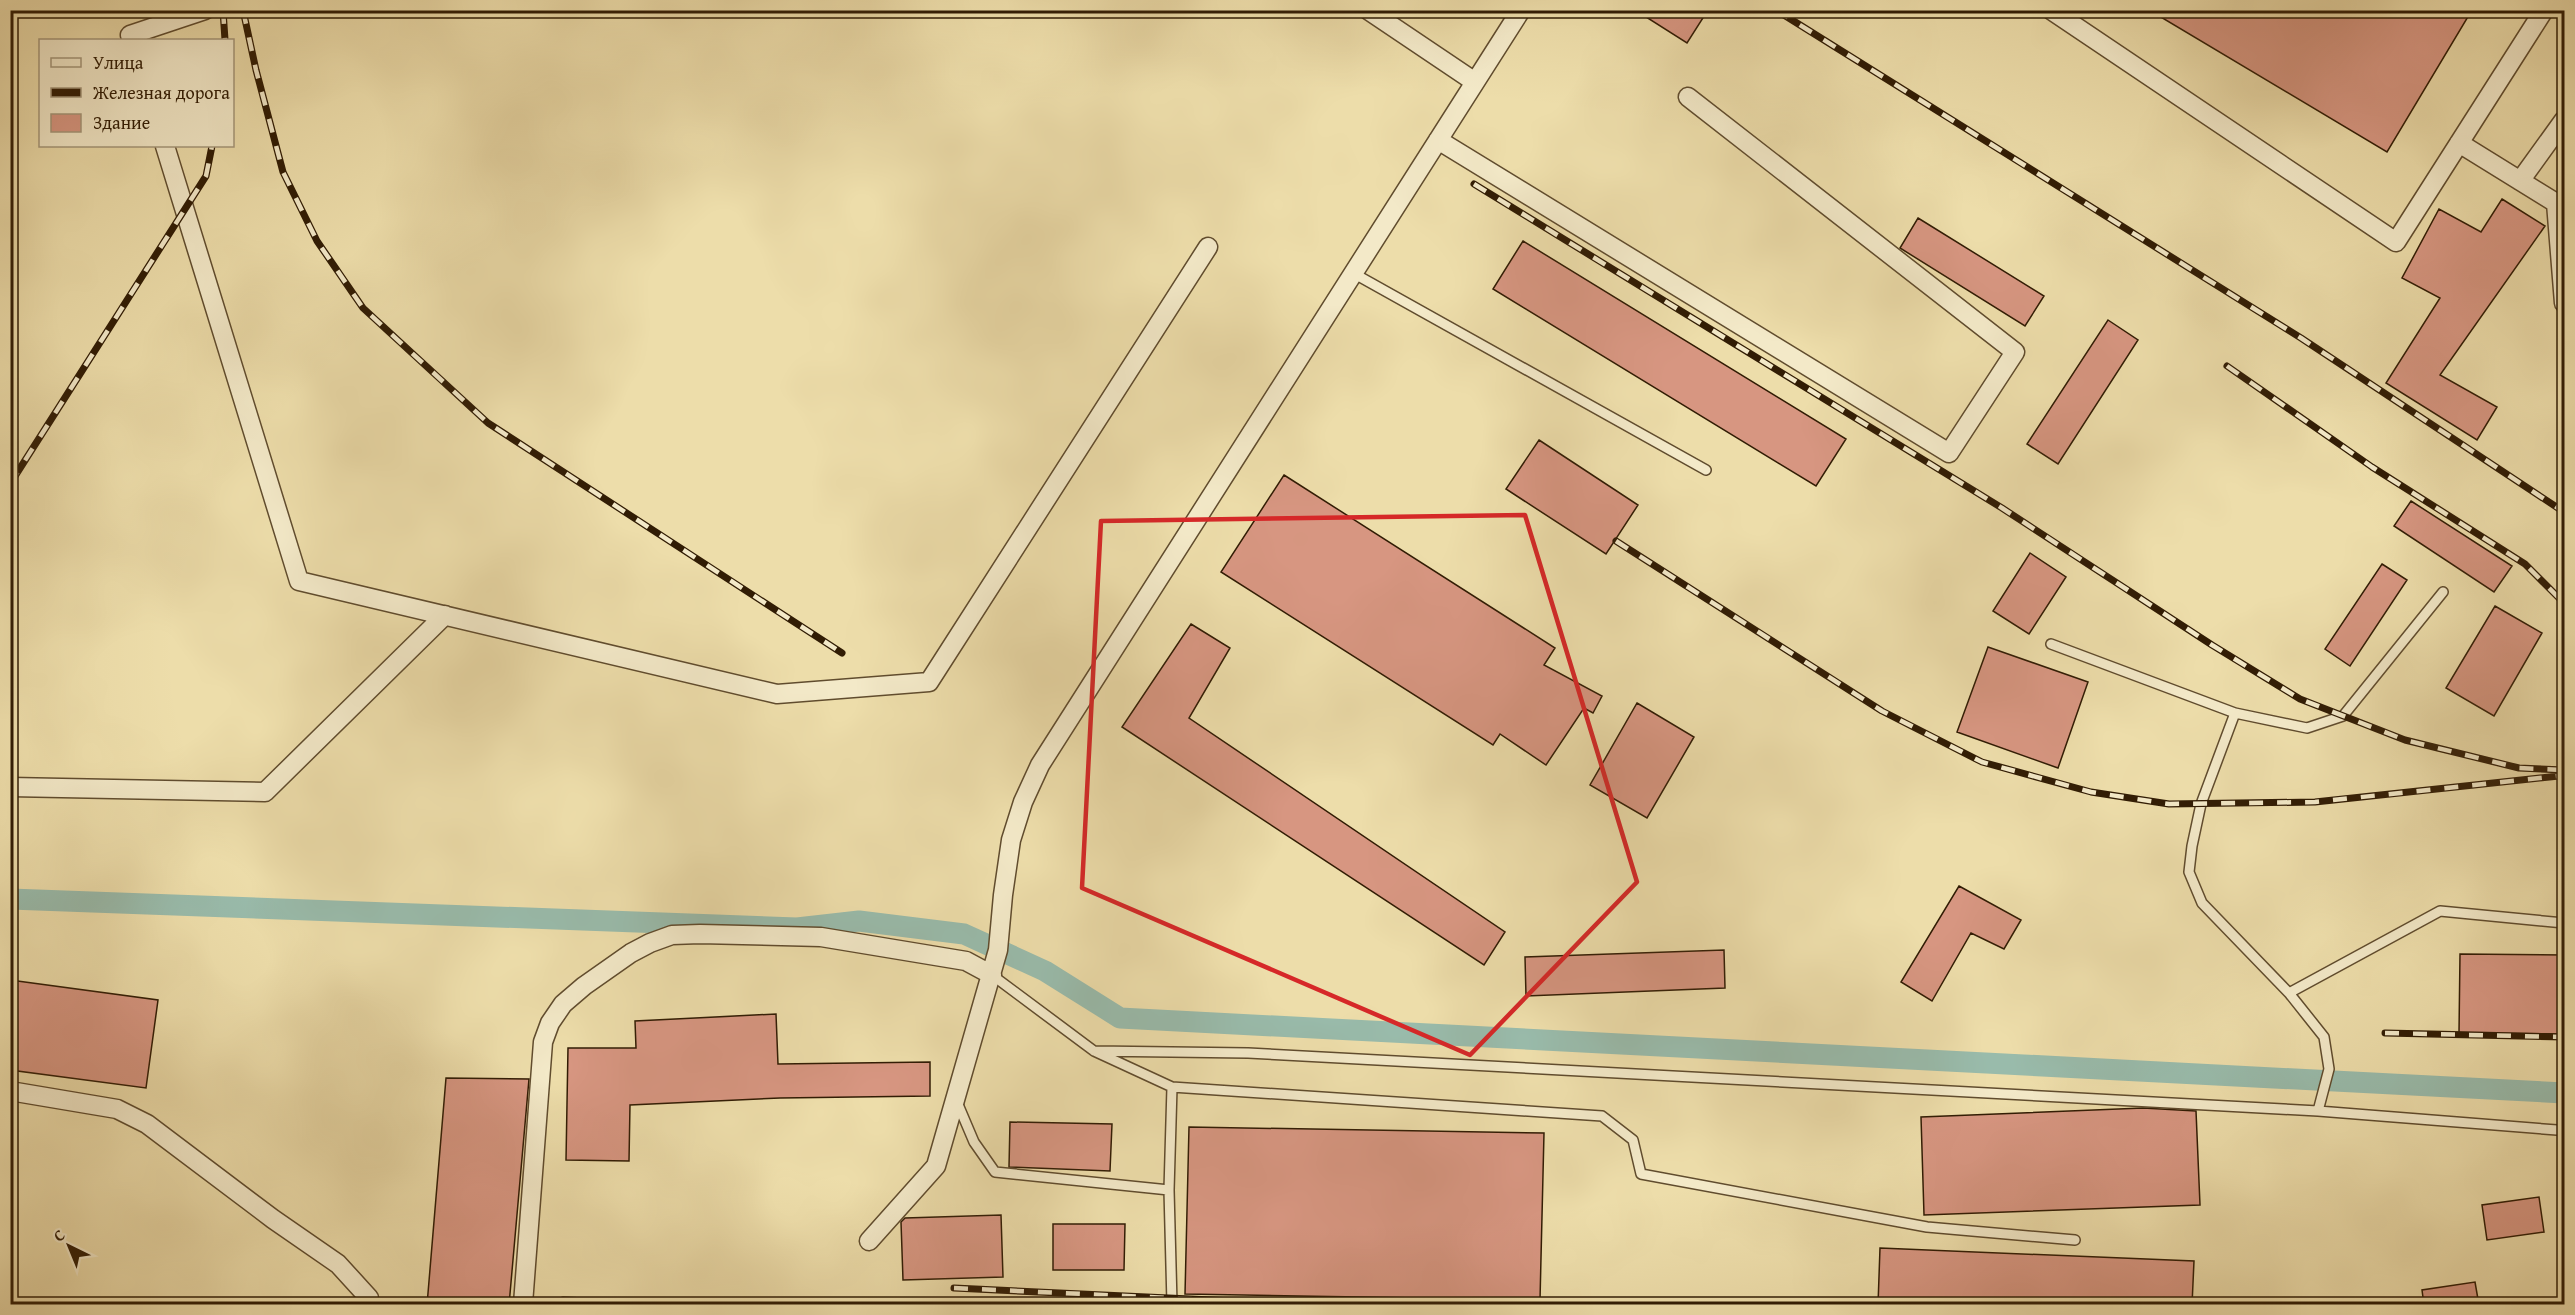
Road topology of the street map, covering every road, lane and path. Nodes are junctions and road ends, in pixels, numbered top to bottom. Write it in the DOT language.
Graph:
graph roads {
  1 [pos="205,10"];
  2 [pos="1368,10"];
  3 [pos="1521,10"];
  4 [pos="2051,10"];
  5 [pos="2544,10"];
  6 [pos="132,39"];
  7 [pos="1475,82"];
  8 [pos="1688,97"];
  9 [pos="2565,120"];
  10 [pos="1438,140"];
  11 [pos="2459,143"];
  12 [pos="165,147"];
  13 [pos="2520,181"];
  14 [pos="1208,247"];
  15 [pos="1353,273"];
  16 [pos="2565,303"];
  17 [pos="1706,470"];
  18 [pos="2443,592"];
  19 [pos="445,615"];
  20 [pos="2051,645"];
  21 [pos="2235,713"];
  22 [pos="10,788"];
  23 [pos="2565,923"];
  24 [pos="992,975"];
  25 [pos="2289,993"];
  26 [pos="1094,1051"];
  27 [pos="1172,1087"];
  28 [pos="10,1091"];
  29 [pos="955,1097"];
  30 [pos="2318,1111"];
  31 [pos="2557,1130"];
  32 [pos="1169,1190"];
  33 [pos="2075,1240"];
  34 [pos="869,1241"];
  35 [pos="369,1298"];
  36 [pos="523,1305"];
  37 [pos="1172,1305"];
  1 -- 6 [label="street"];
  2 -- 7 [label="street"];
  3 -- 7 [label="street"];
  4 -- 11 [label="street"];
  5 -- 11 [label="street"];
  7 -- 10 [label="street"];
  8 -- 10 [label="street"];
  9 -- 13 [label="street"];
  10 -- 15 [label="street"];
  11 -- 13 [label="street"];
  12 -- 19 [label="street"];
  13 -- 16 [label="street"];
  14 -- 19 [label="street"];
  15 -- 17 [label="lane"];
  15 -- 24 [label="street"];
  18 -- 21 [label="lane"];
  19 -- 22 [label="street"];
  20 -- 21 [label="lane"];
  21 -- 25 [label="lane"];
  23 -- 25 [label="lane"];
  24 -- 26 [label="lane"];
  24 -- 29 [label="street"];
  24 -- 36 [label="street"];
  25 -- 30 [label="lane"];
  26 -- 27 [label="lane"];
  26 -- 30 [label="lane"];
  27 -- 32 [label="lane"];
  27 -- 33 [label="lane"];
  28 -- 35 [label="street"];
  29 -- 32 [label="lane"];
  29 -- 34 [label="street"];
  30 -- 31 [label="lane"];
  32 -- 37 [label="lane"];
}
